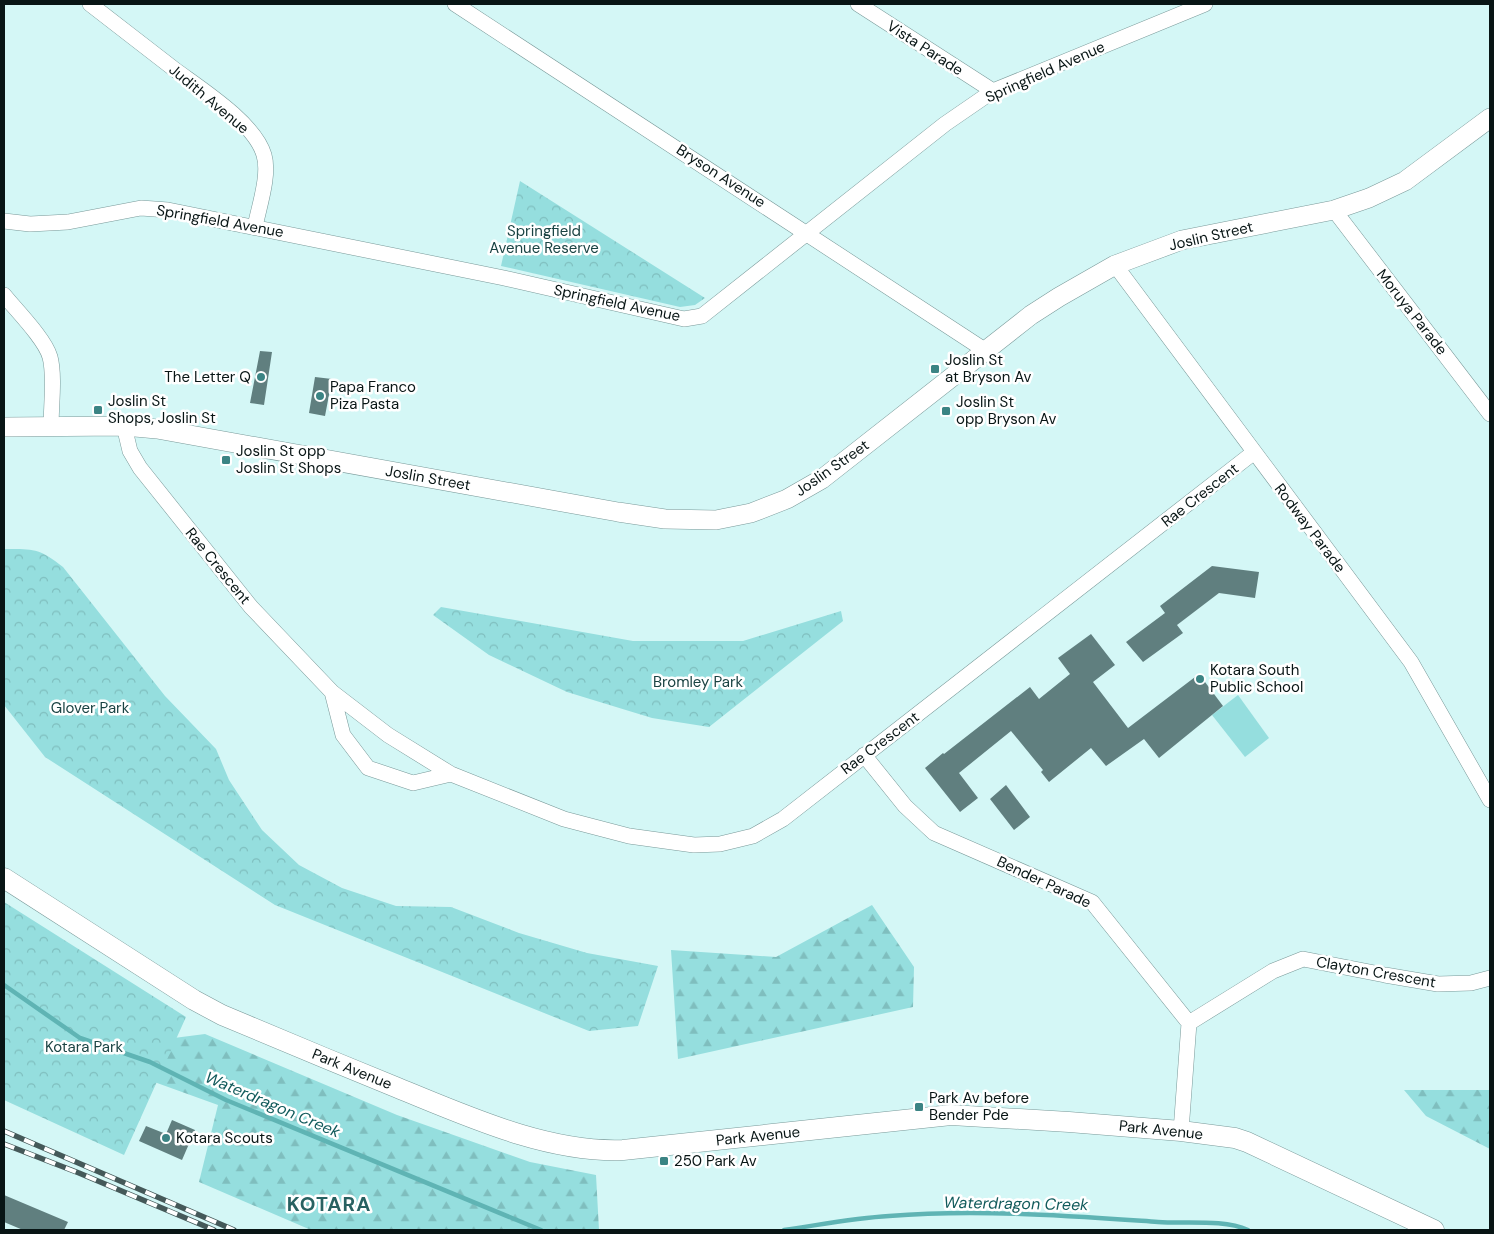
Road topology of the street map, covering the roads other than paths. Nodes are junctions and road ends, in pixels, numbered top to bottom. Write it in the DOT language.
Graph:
graph roads {
  1 [pos="90,4"];
  2 [pos="455,4"];
  3 [pos="858,4"];
  4 [pos="1205,4"];
  5 [pos="993,91"];
  6 [pos="1490,118"];
  7 [pos="1334,210"];
  8 [pos="4,221"];
  9 [pos="254,227"];
  10 [pos="807,232"];
  11 [pos="1115,265"];
  12 [pos="4,295"];
  13 [pos="986,350"];
  14 [pos="1490,414"];
  15 [pos="124,426"];
  16 [pos="4,427"];
  17 [pos="52,427"];
  18 [pos="1253,453"];
  19 [pos="332,692"];
  20 [pos="864,755"];
  21 [pos="451,774"];
  22 [pos="1490,800"];
  23 [pos="4,878"];
  24 [pos="1490,978"];
  25 [pos="1189,1023"];
  26 [pos="1181,1131"];
  27 [pos="1434,1230"];
  1 -- 9 [label="street, Judith Avenue"];
  2 -- 10 [label="street, Bryson Avenue"];
  3 -- 5 [label="street, Vista Parade"];
  4 -- 5 [label="street, Springfield Avenue"];
  5 -- 10 [label="street, Springfield Avenue"];
  6 -- 7 [label="street, Joslin Street"];
  7 -- 11 [label="street, Joslin Street"];
  7 -- 14 [label="street, Moruya Parade"];
  8 -- 9 [label="street, Springfield Avenue"];
  9 -- 10 [label="street, Springfield Avenue"];
  10 -- 13 [label="street, Bryson Avenue"];
  11 -- 13 [label="street, Joslin Street"];
  11 -- 18 [label="street, Rodway Parade"];
  12 -- 17 [label="street"];
  13 -- 15 [label="street, Joslin Street"];
  15 -- 17 [label="street, Joslin Street"];
  15 -- 19 [label="street, Rae Crescent"];
  16 -- 17 [label="street, Joslin Street"];
  18 -- 20 [label="street, Rae Crescent"];
  18 -- 22 [label="street, Rodway Parade"];
  19 -- 21 [label="street, Rae Crescent"];
  19 -- 21 [label="street, Rae Crescent"];
  20 -- 21 [label="street, Rae Crescent"];
  20 -- 25 [label="street, Bender Parade"];
  23 -- 26 [label="main road, Park Avenue"];
  24 -- 25 [label="street, Clayton Crescent"];
  25 -- 26 [label="street"];
  26 -- 27 [label="main road, Park Avenue"];
}
